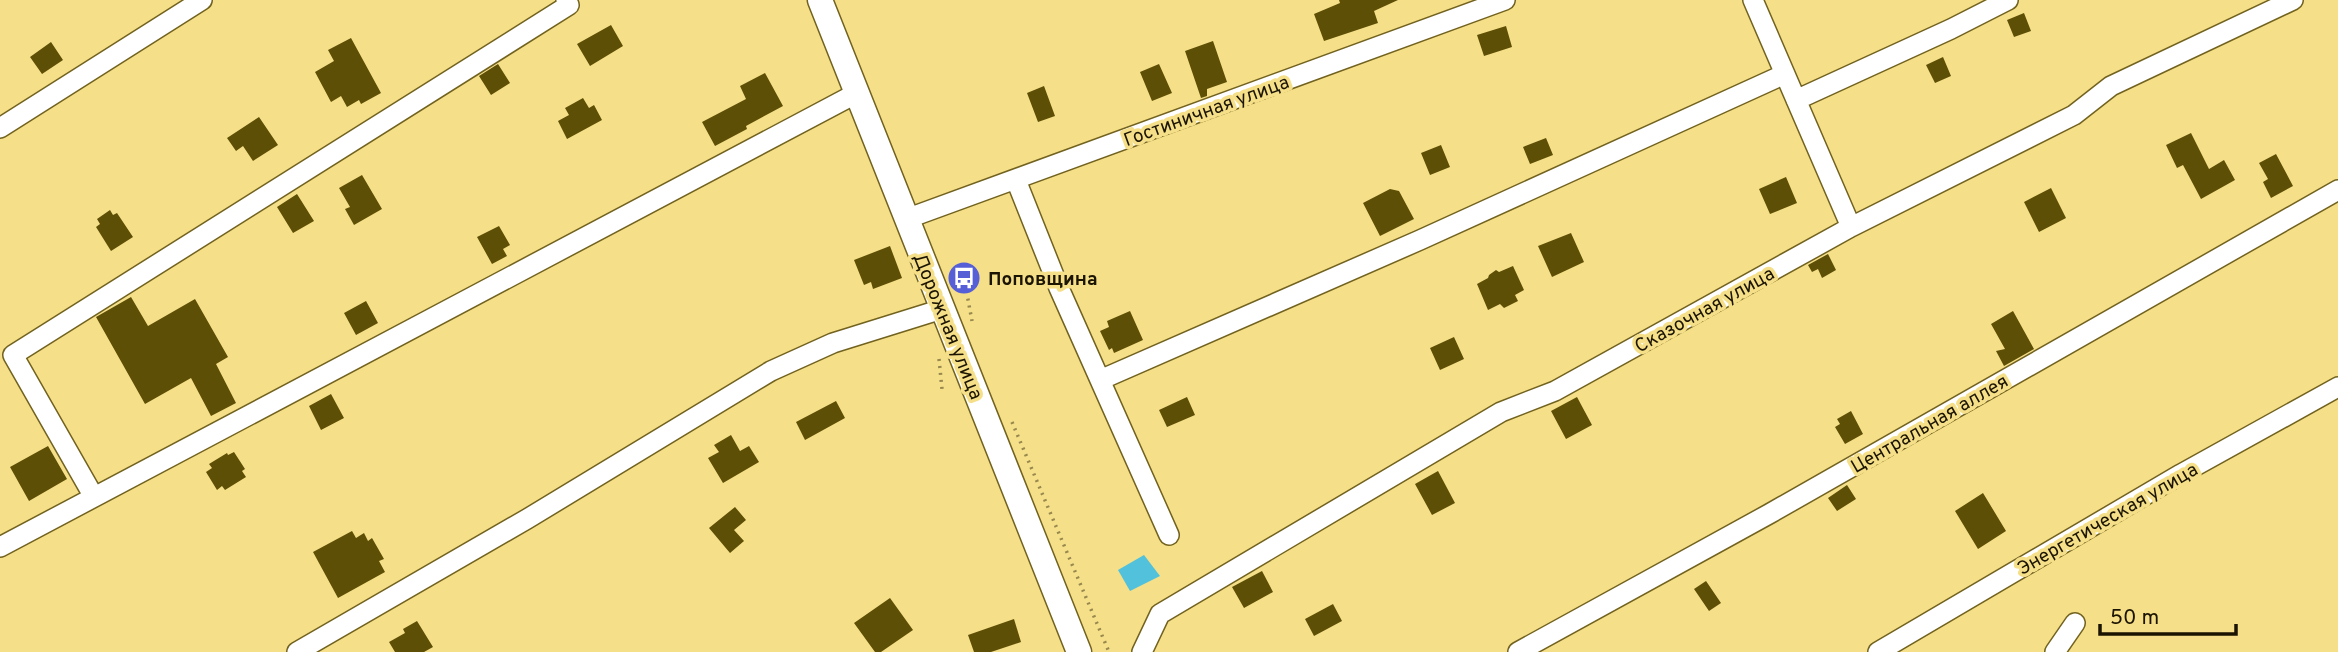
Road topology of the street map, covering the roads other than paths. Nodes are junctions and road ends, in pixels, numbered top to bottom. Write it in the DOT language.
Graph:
graph roads {
  1 [pos="202,0"];
  2 [pos="566,0"];
  3 [pos="820,0"];
  4 [pos="1506,0"];
  5 [pos="1753,0"];
  6 [pos="2008,0"];
  7 [pos="2293,0"];
  8 [pos="1785,74"];
  9 [pos="857,93"];
  10 [pos="1796,100"];
  11 [pos="0,128"];
  12 [pos="1016,180"];
  13 [pos="2338,190"];
  14 [pos="906,219"];
  15 [pos="1851,227"];
  16 [pos="942,309"];
  17 [pos="1100,380"];
  18 [pos="2338,387"];
  19 [pos="94,497"];
  20 [pos="1169,535"];
  21 [pos="0,547"];
  22 [pos="2075,622"];
  23 [pos="297,652"];
  24 [pos="1079,652"];
  25 [pos="1142,652"];
  26 [pos="1518,652"];
  27 [pos="1883,652"];
  28 [pos="2055,652"];
  1 -- 11 [label="street"];
  2 -- 19 [label="street"];
  3 -- 9 [label="main road, Дорожная улица"];
  4 -- 12 [label="street, Гостиничная улица"];
  5 -- 8 [label="street"];
  6 -- 10 [label="street"];
  7 -- 15 [label="street, Сказочная улица"];
  8 -- 10 [label="street"];
  8 -- 17 [label="street"];
  9 -- 14 [label="main road, Дорожная улица"];
  9 -- 19 [label="street"];
  10 -- 15 [label="street"];
  12 -- 14 [label="street, Гостиничная улица"];
  12 -- 17 [label="street"];
  13 -- 26 [label="street, Центральная аллея"];
  14 -- 16 [label="main road, Дорожная улица"];
  15 -- 25 [label="street, Сказочная улица"];
  16 -- 23 [label="street"];
  16 -- 24 [label="main road, Дорожная улица"];
  17 -- 20 [label="street"];
  18 -- 27 [label="street, Энергетическая улица"];
  19 -- 21 [label="street"];
  22 -- 28 [label="street"];
}
